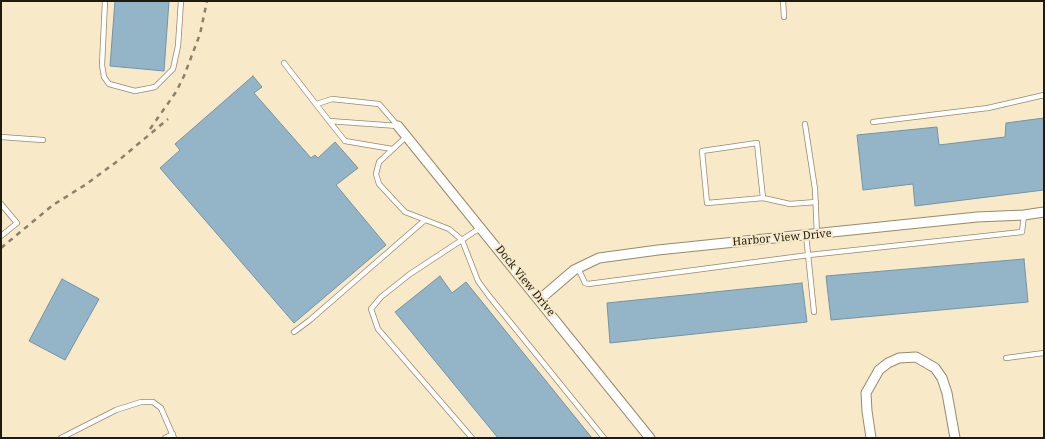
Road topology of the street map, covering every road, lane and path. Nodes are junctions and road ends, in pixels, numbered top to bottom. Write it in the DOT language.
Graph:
graph roads {
  1 [pos="105,1"];
  2 [pos="181,1"];
  3 [pos="783,1"];
  4 [pos="784,18"];
  5 [pos="284,62"];
  6 [pos="1044,95"];
  7 [pos="317,104"];
  8 [pos="329,121"];
  9 [pos="873,122"];
  10 [pos="806,124"];
  11 [pos="398,126"];
  12 [pos="407,136"];
  13 [pos="1,137"];
  14 [pos="44,140"];
  15 [pos="392,149"];
  16 [pos="763,198"];
  17 [pos="816,202"];
  18 [pos="1,204"];
  19 [pos="1024,215"];
  20 [pos="1042,215"];
  21 [pos="426,220"];
  22 [pos="481,227"];
  23 [pos="817,234"];
  24 [pos="1,236"];
  25 [pos="806,236"];
  26 [pos="462,240"];
  27 [pos="809,256"];
  28 [pos="578,268"];
  29 [pos="539,300"];
  30 [pos="814,312"];
  31 [pos="294,332"];
  32 [pos="1044,353"];
  33 [pos="1006,358"];
  34 [pos="174,436"];
  35 [pos="61,438"];
  36 [pos="165,438"];
  37 [pos="472,438"];
  38 [pos="604,438"];
  39 [pos="650,438"];
  40 [pos="871,438"];
  41 [pos="955,438"];
  1 -- 2 [label="lane"];
  3 -- 4 [label="lane"];
  5 -- 7 [label="lane"];
  6 -- 9 [label="lane"];
  7 -- 8 [label="lane"];
  7 -- 11 [label="lane"];
  8 -- 11 [label="lane"];
  8 -- 15 [label="lane"];
  10 -- 17 [label="lane"];
  11 -- 12 [label="street, Dock View Drive"];
  12 -- 15 [label="lane"];
  12 -- 22 [label="street, Dock View Drive"];
  13 -- 14 [label="lane"];
  15 -- 21 [label="lane"];
  16 -- 16 [label="lane"];
  16 -- 17 [label="lane"];
  17 -- 23 [label="lane"];
  18 -- 24 [label="lane"];
  19 -- 20 [label="street, Harbor View Drive"];
  19 -- 23 [label="street, Harbor View Drive"];
  19 -- 27 [label="lane"];
  21 -- 26 [label="lane"];
  21 -- 31 [label="lane"];
  22 -- 26 [label="lane"];
  22 -- 29 [label="street, Dock View Drive"];
  23 -- 25 [label="street, Harbor View Drive"];
  25 -- 27 [label="lane"];
  25 -- 28 [label="street, Harbor View Drive"];
  26 -- 37 [label="lane"];
  26 -- 38 [label="lane"];
  27 -- 28 [label="lane"];
  27 -- 30 [label="lane"];
  28 -- 29 [label="street, Harbor View Drive"];
  29 -- 39 [label="street, Dock View Drive"];
  32 -- 33 [label="lane"];
  34 -- 35 [label="lane"];
  34 -- 36 [label="lane"];
  40 -- 41 [label="street"];
}
